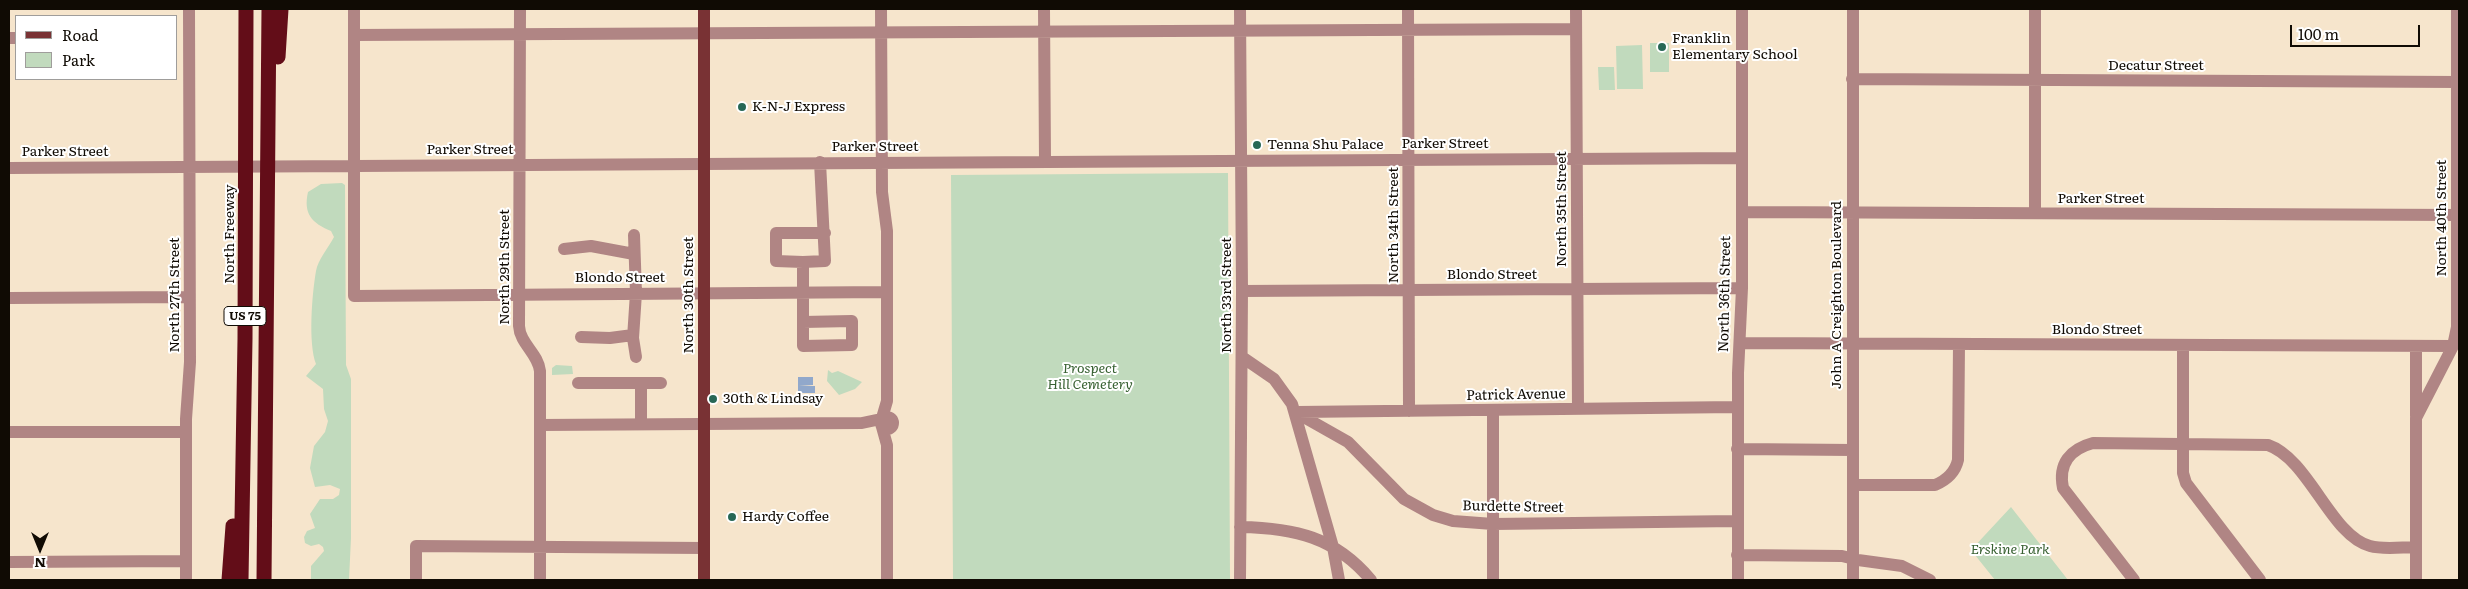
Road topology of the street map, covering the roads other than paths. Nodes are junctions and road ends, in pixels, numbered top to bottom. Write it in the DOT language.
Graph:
graph roads {
  1 [pos="189,9"];
  2 [pos="245,9"];
  3 [pos="269,9"];
  4 [pos="282,9"];
  5 [pos="354,9"];
  6 [pos="520,9"];
  7 [pos="704,9"];
  8 [pos="881,9"];
  9 [pos="1044,9"];
  10 [pos="1240,9"];
  11 [pos="1408,9"];
  12 [pos="1576,9"];
  13 [pos="1742,9"];
  14 [pos="1852,9"];
  15 [pos="2035,9"];
  16 [pos="2457,9"];
  17 [pos="1240,29"];
  18 [pos="1408,29"];
  19 [pos="1576,29"];
  20 [pos="1044,30"];
  21 [pos="881,32"];
  22 [pos="704,33"];
  23 [pos="520,34"];
  24 [pos="354,35"];
  25 [pos="183,37"];
  26 [pos="1852,80"];
  27 [pos="2035,80"];
  28 [pos="2458,82"];
  29 [pos="1576,158"];
  30 [pos="1742,158"];
  31 [pos="1409,159"];
  32 [pos="1241,160"];
  33 [pos="1044,161"];
  34 [pos="820,162"];
  35 [pos="882,162"];
  36 [pos="704,163"];
  37 [pos="520,164"];
  38 [pos="189,166"];
  39 [pos="354,166"];
  40 [pos="9,168"];
  41 [pos="269,173"];
  42 [pos="1742,212"];
  43 [pos="1852,212"];
  44 [pos="2035,214"];
  45 [pos="2458,215"];
  46 [pos="825,233"];
  47 [pos="634,235"];
  48 [pos="564,248"];
  49 [pos="634,254"];
  50 [pos="803,262"];
  51 [pos="1742,288"];
  52 [pos="1577,289"];
  53 [pos="1409,290"];
  54 [pos="1242,291"];
  55 [pos="704,292"];
  56 [pos="803,292"];
  57 [pos="887,292"];
  58 [pos="636,293"];
  59 [pos="519,294"];
  60 [pos="189,297"];
  61 [pos="9,298"];
  62 [pos="803,322"];
  63 [pos="633,335"];
  64 [pos="581,337"];
  65 [pos="1740,343"];
  66 [pos="1852,344"];
  67 [pos="1958,344"];
  68 [pos="2183,345"];
  69 [pos="2416,346"];
  70 [pos="2454,346"];
  71 [pos="636,356"];
  72 [pos="1242,356"];
  73 [pos="578,383"];
  74 [pos="661,383"];
  75 [pos="641,384"];
  76 [pos="245,385"];
  77 [pos="267,386"];
  78 [pos="1737,407"];
  79 [pos="1578,409"];
  80 [pos="1493,410"];
  81 [pos="1409,411"];
  82 [pos="1295,412"];
  83 [pos="2416,418"];
  84 [pos="885,423"];
  85 [pos="641,424"];
  86 [pos="540,425"];
  87 [pos="705,425"];
  88 [pos="9,432"];
  89 [pos="186,432"];
  90 [pos="2182,444"];
  91 [pos="1737,449"];
  92 [pos="1853,450"];
  93 [pos="1853,485"];
  94 [pos="1737,521"];
  95 [pos="1494,524"];
  96 [pos="1240,527"];
  97 [pos="540,546"];
  98 [pos="1333,547"];
  99 [pos="2416,547"];
  100 [pos="704,548"];
  101 [pos="1738,555"];
  102 [pos="1852,559"];
  103 [pos="186,561"];
  104 [pos="9,562"];
  105 [pos="186,580"];
  106 [pos="229,580"];
  107 [pos="241,580"];
  108 [pos="264,580"];
  109 [pos="274,580"];
  110 [pos="416,580"];
  111 [pos="540,580"];
  112 [pos="704,580"];
  113 [pos="887,580"];
  114 [pos="1240,580"];
  115 [pos="1340,580"];
  116 [pos="1371,580"];
  117 [pos="1493,580"];
  118 [pos="1738,580"];
  119 [pos="1852,580"];
  120 [pos="1930,580"];
  121 [pos="2134,580"];
  122 [pos="2260,580"];
  123 [pos="2416,580"];
  1 -- 25 [label="street, North 27th Street"];
  2 -- 76 [label="highway, North Freeway / US 75"];
  3 -- 41 [label="highway, US 75"];
  4 -- 41 [label="highway"];
  5 -- 24 [label="street"];
  6 -- 23 [label="street, North 29th Street"];
  7 -- 22 [label="main road, North 30th Street"];
  8 -- 21 [label="street"];
  9 -- 20 [label="street"];
  10 -- 17 [label="street, North 33rd Street"];
  11 -- 18 [label="street, North 34th Street"];
  12 -- 19 [label="street, North 35th Street"];
  13 -- 30 [label="street, North 36th Street"];
  14 -- 26 [label="street, John A Creighton Boulevard"];
  15 -- 27 [label="street"];
  16 -- 28 [label="street, North 40th Street"];
  17 -- 18 [label="street"];
  17 -- 20 [label="street"];
  17 -- 32 [label="street, North 33rd Street"];
  18 -- 19 [label="street"];
  18 -- 31 [label="street, North 34th Street"];
  19 -- 29 [label="street, North 35th Street"];
  20 -- 21 [label="street"];
  20 -- 33 [label="street"];
  21 -- 22 [label="street"];
  21 -- 35 [label="street"];
  22 -- 23 [label="street"];
  22 -- 36 [label="main road, North 30th Street"];
  23 -- 24 [label="street"];
  23 -- 37 [label="street, North 29th Street"];
  24 -- 39 [label="street"];
  25 -- 38 [label="street, North 27th Street"];
  26 -- 27 [label="street, Decatur Street"];
  26 -- 43 [label="street, John A Creighton Boulevard"];
  27 -- 28 [label="street, Decatur Street"];
  27 -- 44 [label="street"];
  28 -- 45 [label="street, North 40th Street"];
  29 -- 30 [label="street, Parker Street"];
  29 -- 31 [label="street, Parker Street"];
  29 -- 52 [label="street, North 35th Street"];
  30 -- 42 [label="street, North 36th Street"];
  31 -- 32 [label="street, Parker Street"];
  31 -- 53 [label="street, North 34th Street"];
  32 -- 33 [label="street, Parker Street"];
  32 -- 54 [label="street, North 33rd Street"];
  33 -- 35 [label="street, Parker Street"];
  34 -- 35 [label="street, Parker Street"];
  34 -- 36 [label="street, Parker Street"];
  34 -- 46 [label="street"];
  35 -- 57 [label="street"];
  36 -- 37 [label="street, Parker Street"];
  36 -- 55 [label="main road, North 30th Street"];
  37 -- 39 [label="street, Parker Street"];
  37 -- 59 [label="street, North 29th Street"];
  38 -- 39 [label="street, Parker Street"];
  38 -- 40 [label="street, Parker Street"];
  38 -- 60 [label="street, North 27th Street"];
  39 -- 59 [label="street, Blondo Street"];
  41 -- 77 [label="highway, US 75"];
  42 -- 43 [label="street, Parker Street"];
  42 -- 51 [label="street, North 36th Street"];
  43 -- 44 [label="street, Parker Street"];
  43 -- 66 [label="street, John A Creighton Boulevard"];
  44 -- 45 [label="street, Parker Street"];
  45 -- 70 [label="street, North 40th Street"];
  46 -- 50 [label="street"];
  46 -- 50 [label="street"];
  47 -- 49 [label="street"];
  48 -- 49 [label="street"];
  49 -- 58 [label="street"];
  50 -- 56 [label="street"];
  51 -- 52 [label="street, Blondo Street"];
  51 -- 65 [label="street, North 36th Street"];
  52 -- 53 [label="street, Blondo Street"];
  52 -- 79 [label="street, North 35th Street"];
  53 -- 54 [label="street, Blondo Street"];
  53 -- 81 [label="street, North 34th Street"];
  54 -- 72 [label="street, North 33rd Street"];
  55 -- 56 [label="street, Blondo Street"];
  55 -- 58 [label="street, Blondo Street"];
  55 -- 87 [label="main road, North 30th Street"];
  56 -- 57 [label="street, Blondo Street"];
  56 -- 62 [label="street"];
  57 -- 84 [label="street"];
  58 -- 59 [label="street, Blondo Street"];
  58 -- 63 [label="street"];
  59 -- 86 [label="street, North 29th Street"];
  60 -- 61 [label="street"];
  60 -- 89 [label="street, North 27th Street"];
  63 -- 64 [label="street"];
  63 -- 71 [label="street"];
  65 -- 66 [label="street, Blondo Street"];
  65 -- 78 [label="street, North 36th Street"];
  66 -- 67 [label="street, Blondo Street"];
  66 -- 92 [label="street, John A Creighton Boulevard"];
  67 -- 68 [label="street, Blondo Street"];
  67 -- 93 [label="street"];
  68 -- 69 [label="street, Blondo Street"];
  68 -- 90 [label="street"];
  69 -- 70 [label="street, Blondo Street"];
  69 -- 83 [label="street, North 40th Street"];
  70 -- 83 [label="street, North 40th Street"];
  72 -- 82 [label="street"];
  72 -- 96 [label="street, North 33rd Street"];
  73 -- 75 [label="street"];
  74 -- 75 [label="street"];
  75 -- 85 [label="street"];
  76 -- 106 [label="highway"];
  76 -- 107 [label="highway, North Freeway / US 75"];
  77 -- 108 [label="highway, US 75"];
  77 -- 109 [label="highway"];
  78 -- 79 [label="street, Patrick Avenue"];
  78 -- 91 [label="street, North 36th Street"];
  79 -- 80 [label="street, Patrick Avenue"];
  80 -- 81 [label="street, Patrick Avenue"];
  80 -- 95 [label="street"];
  81 -- 82 [label="street, Patrick Avenue"];
  82 -- 95 [label="street, Burdette Street"];
  82 -- 98 [label="street"];
  83 -- 99 [label="street, North 40th Street"];
  84 -- 87 [label="street"];
  84 -- 113 [label="street"];
  85 -- 86 [label="street"];
  85 -- 87 [label="street"];
  86 -- 97 [label="street, North 29th Street"];
  87 -- 100 [label="main road, North 30th Street"];
  88 -- 89 [label="street"];
  89 -- 103 [label="street, North 27th Street"];
  90 -- 99 [label="street"];
  90 -- 121 [label="street"];
  90 -- 122 [label="street"];
  91 -- 92 [label="street"];
  91 -- 94 [label="street, North 36th Street"];
  92 -- 93 [label="street, John A Creighton Boulevard"];
  93 -- 102 [label="street, John A Creighton Boulevard"];
  94 -- 95 [label="street, Burdette Street"];
  94 -- 101 [label="street, North 36th Street"];
  95 -- 117 [label="street"];
  96 -- 98 [label="street"];
  96 -- 114 [label="street, North 33rd Street"];
  97 -- 100 [label="street"];
  97 -- 110 [label="street"];
  97 -- 111 [label="street, North 29th Street"];
  98 -- 115 [label="street"];
  98 -- 116 [label="street"];
  99 -- 123 [label="street, North 40th Street"];
  100 -- 112 [label="main road, North 30th Street"];
  101 -- 102 [label="street"];
  101 -- 118 [label="street, North 36th Street"];
  102 -- 119 [label="street, John A Creighton Boulevard"];
  102 -- 120 [label="street"];
  103 -- 104 [label="street"];
  103 -- 105 [label="street, North 27th Street"];
}
